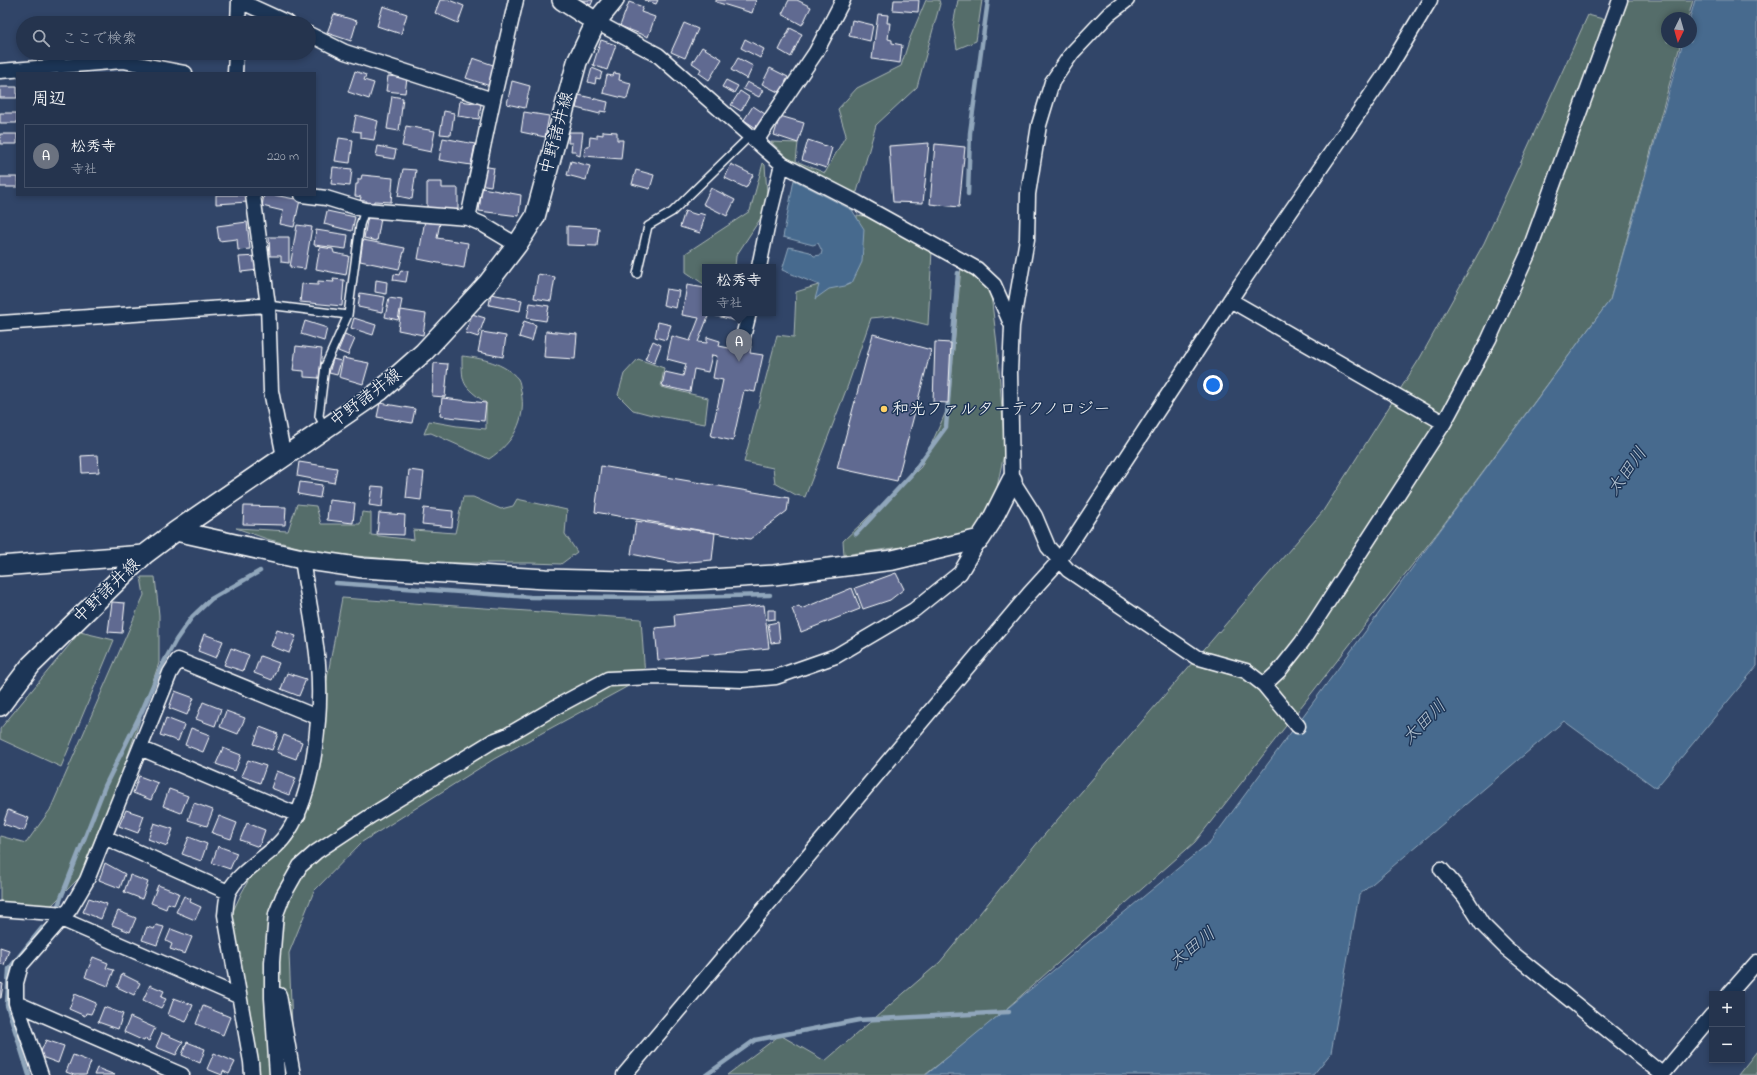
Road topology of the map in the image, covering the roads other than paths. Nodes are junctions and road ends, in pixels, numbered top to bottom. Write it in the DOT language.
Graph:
graph roads {
  1 [pos="516,0"];
  2 [pos="561,0"];
  3 [pos="614,0"];
  4 [pos="843,0"];
  5 [pos="1127,0"];
  6 [pos="1430,0"];
  7 [pos="1620,0"];
  8 [pos="239,2"];
  9 [pos="238,16"];
  10 [pos="273,16"];
  11 [pos="596,22"];
  12 [pos="316,38"];
  13 [pos="235,60"];
  14 [pos="0,71"];
  15 [pos="180,72"];
  16 [pos="234,72"];
  17 [pos="493,100"];
  18 [pos="753,138"];
  19 [pos="782,164"];
  20 [pos="253,196"];
  21 [pos="310,196"];
  22 [pos="365,210"];
  23 [pos="468,218"];
  24 [pos="517,245"];
  25 [pos="760,264"];
  26 [pos="637,274"];
  27 [pos="1230,300"];
  28 [pos="268,305"];
  29 [pos="348,315"];
  30 [pos="748,316"];
  31 [pos="0,323"];
  32 [pos="1012,326"];
  33 [pos="742,341"];
  34 [pos="1444,423"];
  35 [pos="325,428"];
  36 [pos="284,457"];
  37 [pos="1012,480"];
  38 [pos="176,531"];
  39 [pos="980,539"];
  40 [pos="144,555"];
  41 [pos="302,559"];
  42 [pos="1059,561"];
  43 [pos="0,566"];
  44 [pos="1264,685"];
  45 [pos="0,706"];
  46 [pos="317,718"];
  47 [pos="1298,726"];
  48 [pos="140,748"];
  49 [pos="298,815"];
  50 [pos="104,837"];
  51 [pos="1441,869"];
  52 [pos="228,892"];
  53 [pos="0,908"];
  54 [pos="64,917"];
  55 [pos="272,962"];
  56 [pos="1757,962"];
  57 [pos="1733,991"];
  58 [pos="238,996"];
  59 [pos="16,1003"];
  60 [pos="1709,1019"];
  61 [pos="41,1075"];
  62 [pos="182,1075"];
  63 [pos="252,1075"];
  64 [pos="277,1075"];
  65 [pos="294,1075"];
  66 [pos="624,1075"];
  67 [pos="1662,1075"];
  1 -- 17 [label="street"];
  2 -- 11 [label="street"];
  3 -- 11 [label="street, 中野諸井線"];
  4 -- 18 [label="street"];
  5 -- 32 [label="street"];
  6 -- 27 [label="street"];
  7 -- 34 [label="street"];
  8 -- 9 [label="street"];
  8 -- 10 [label="street"];
  11 -- 18 [label="street"];
  11 -- 24 [label="street, 中野諸井線"];
  12 -- 17 [label="street"];
  13 -- 16 [label="street"];
  14 -- 15 [label="street"];
  17 -- 23 [label="street"];
  18 -- 19 [label="street"];
  18 -- 26 [label="lane"];
  19 -- 25 [label="street"];
  19 -- 32 [label="street"];
  20 -- 28 [label="street"];
  21 -- 22 [label="street"];
  22 -- 23 [label="street"];
  22 -- 29 [label="lane"];
  23 -- 24 [label="street"];
  24 -- 35 [label="street, 中野諸井線"];
  27 -- 34 [label="street"];
  27 -- 42 [label="street"];
  28 -- 29 [label="lane"];
  28 -- 31 [label="street"];
  28 -- 36 [label="street"];
  29 -- 35 [label="lane"];
  30 -- 33 [label="street"];
  32 -- 37 [label="street"];
  34 -- 44 [label="street"];
  35 -- 36 [label="street, 中野諸井線"];
  36 -- 38 [label="street, 中野諸井線"];
  37 -- 39 [label="street"];
  37 -- 42 [label="street"];
  38 -- 40 [label="street, 中野諸井線"];
  38 -- 41 [label="street"];
  39 -- 41 [label="street"];
  39 -- 55 [label="street"];
  40 -- 43 [label="street"];
  40 -- 45 [label="street, 中野諸井線"];
  41 -- 46 [label="street"];
  42 -- 44 [label="street"];
  42 -- 66 [label="street"];
  44 -- 47 [label="street"];
  46 -- 48 [label="street"];
  46 -- 49 [label="street"];
  48 -- 49 [label="street"];
  48 -- 50 [label="street"];
  49 -- 52 [label="street"];
  50 -- 52 [label="street"];
  50 -- 54 [label="street"];
  51 -- 67 [label="street"];
  52 -- 58 [label="street"];
  53 -- 54 [label="street"];
  54 -- 58 [label="street"];
  54 -- 59 [label="street"];
  55 -- 64 [label="street"];
  55 -- 65 [label="street"];
  56 -- 57 [label="street"];
  58 -- 63 [label="street"];
  59 -- 61 [label="street"];
  59 -- 62 [label="street"];
  60 -- 67 [label="street"];
}
